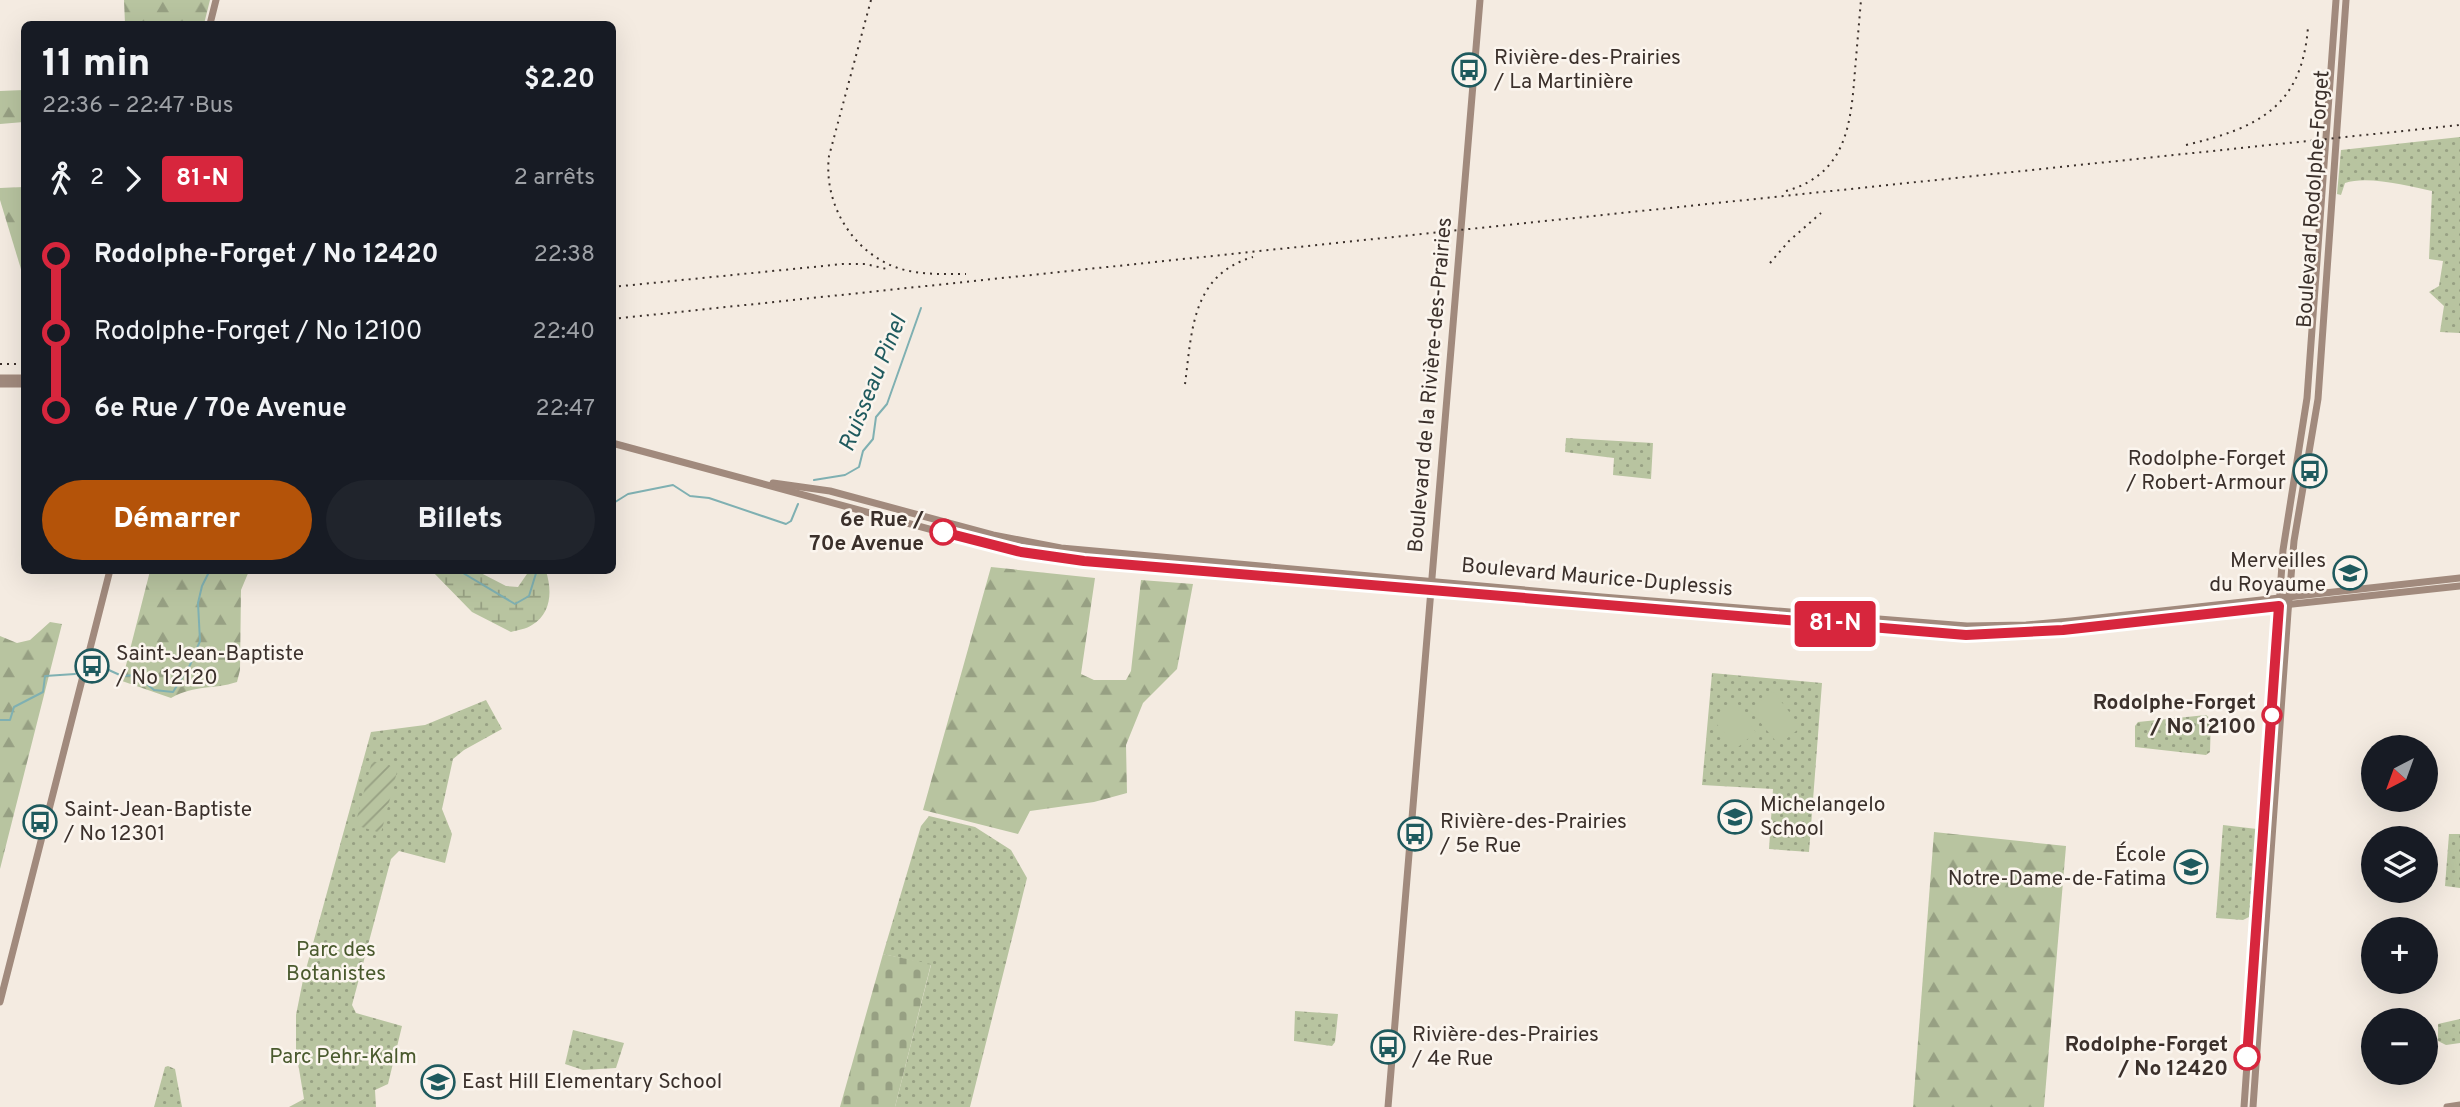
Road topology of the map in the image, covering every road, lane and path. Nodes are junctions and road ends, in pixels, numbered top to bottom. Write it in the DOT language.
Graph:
graph roads {
  1 [pos="216,0"];
  2 [pos="1480,0"];
  3 [pos="2336,0"];
  4 [pos="2346,0"];
  5 [pos="211,21"];
  6 [pos="0,378"];
  7 [pos="21,378"];
  8 [pos="0,384"];
  9 [pos="21,384"];
  10 [pos="2307,398"];
  11 [pos="2318,399"];
  12 [pos="616,444"];
  13 [pos="738,477"];
  14 [pos="1045,546"];
  15 [pos="1044,556"];
  16 [pos="109,574"];
  17 [pos="2460,578"];
  18 [pos="1431,586"];
  19 [pos="2460,586"];
  20 [pos="2280,597"];
  21 [pos="2289,601"];
  22 [pos="2279,606"];
  23 [pos="0,1002"];
  24 [pos="2460,1105"];
  25 [pos="1388,1107"];
  26 [pos="2244,1107"];
  27 [pos="2253,1107"];
  28 [pos="2447,1107"];
  1 -- 5 [label="street"];
  2 -- 18 [label="street, Boulevard de la Rivière-des-Prairies"];
  3 -- 10 [label="street, Boulevard Rodolphe-Forget"];
  4 -- 11 [label="street, Boulevard Rodolphe-Forget"];
  6 -- 7 [label="street"];
  8 -- 9 [label="street"];
  10 -- 11 [label="street"];
  10 -- 20 [label="street, Boulevard Rodolphe-Forget"];
  11 -- 21 [label="street, Boulevard Rodolphe-Forget"];
  12 -- 13 [label="street, Boulevard Maurice-Duplessis"];
  13 -- 14 [label="street, Boulevard Maurice-Duplessis"];
  13 -- 15 [label="street, Boulevard Maurice-Duplessis"];
  14 -- 15 [label="street"];
  14 -- 18 [label="street, Boulevard Maurice-Duplessis"];
  15 -- 18 [label="street, Boulevard Maurice-Duplessis"];
  16 -- 23 [label="street"];
  17 -- 21 [label="street, Boulevard Maurice-Duplessis"];
  18 -- 20 [label="street, Boulevard Maurice-Duplessis"];
  18 -- 22 [label="street, Boulevard Maurice-Duplessis"];
  18 -- 25 [label="street, Boulevard de la Rivière-des-Prairies"];
  19 -- 21 [label="street, Boulevard Maurice-Duplessis"];
  20 -- 21 [label="street, Boulevard Maurice-Duplessis"];
  20 -- 22 [label="street, Boulevard Rodolphe-Forget"];
  21 -- 22 [label="street, Boulevard Maurice-Duplessis"];
  21 -- 27 [label="street, Boulevard Rodolphe-Forget"];
  22 -- 26 [label="street, Boulevard Rodolphe-Forget"];
  24 -- 28 [label="street"];
}
